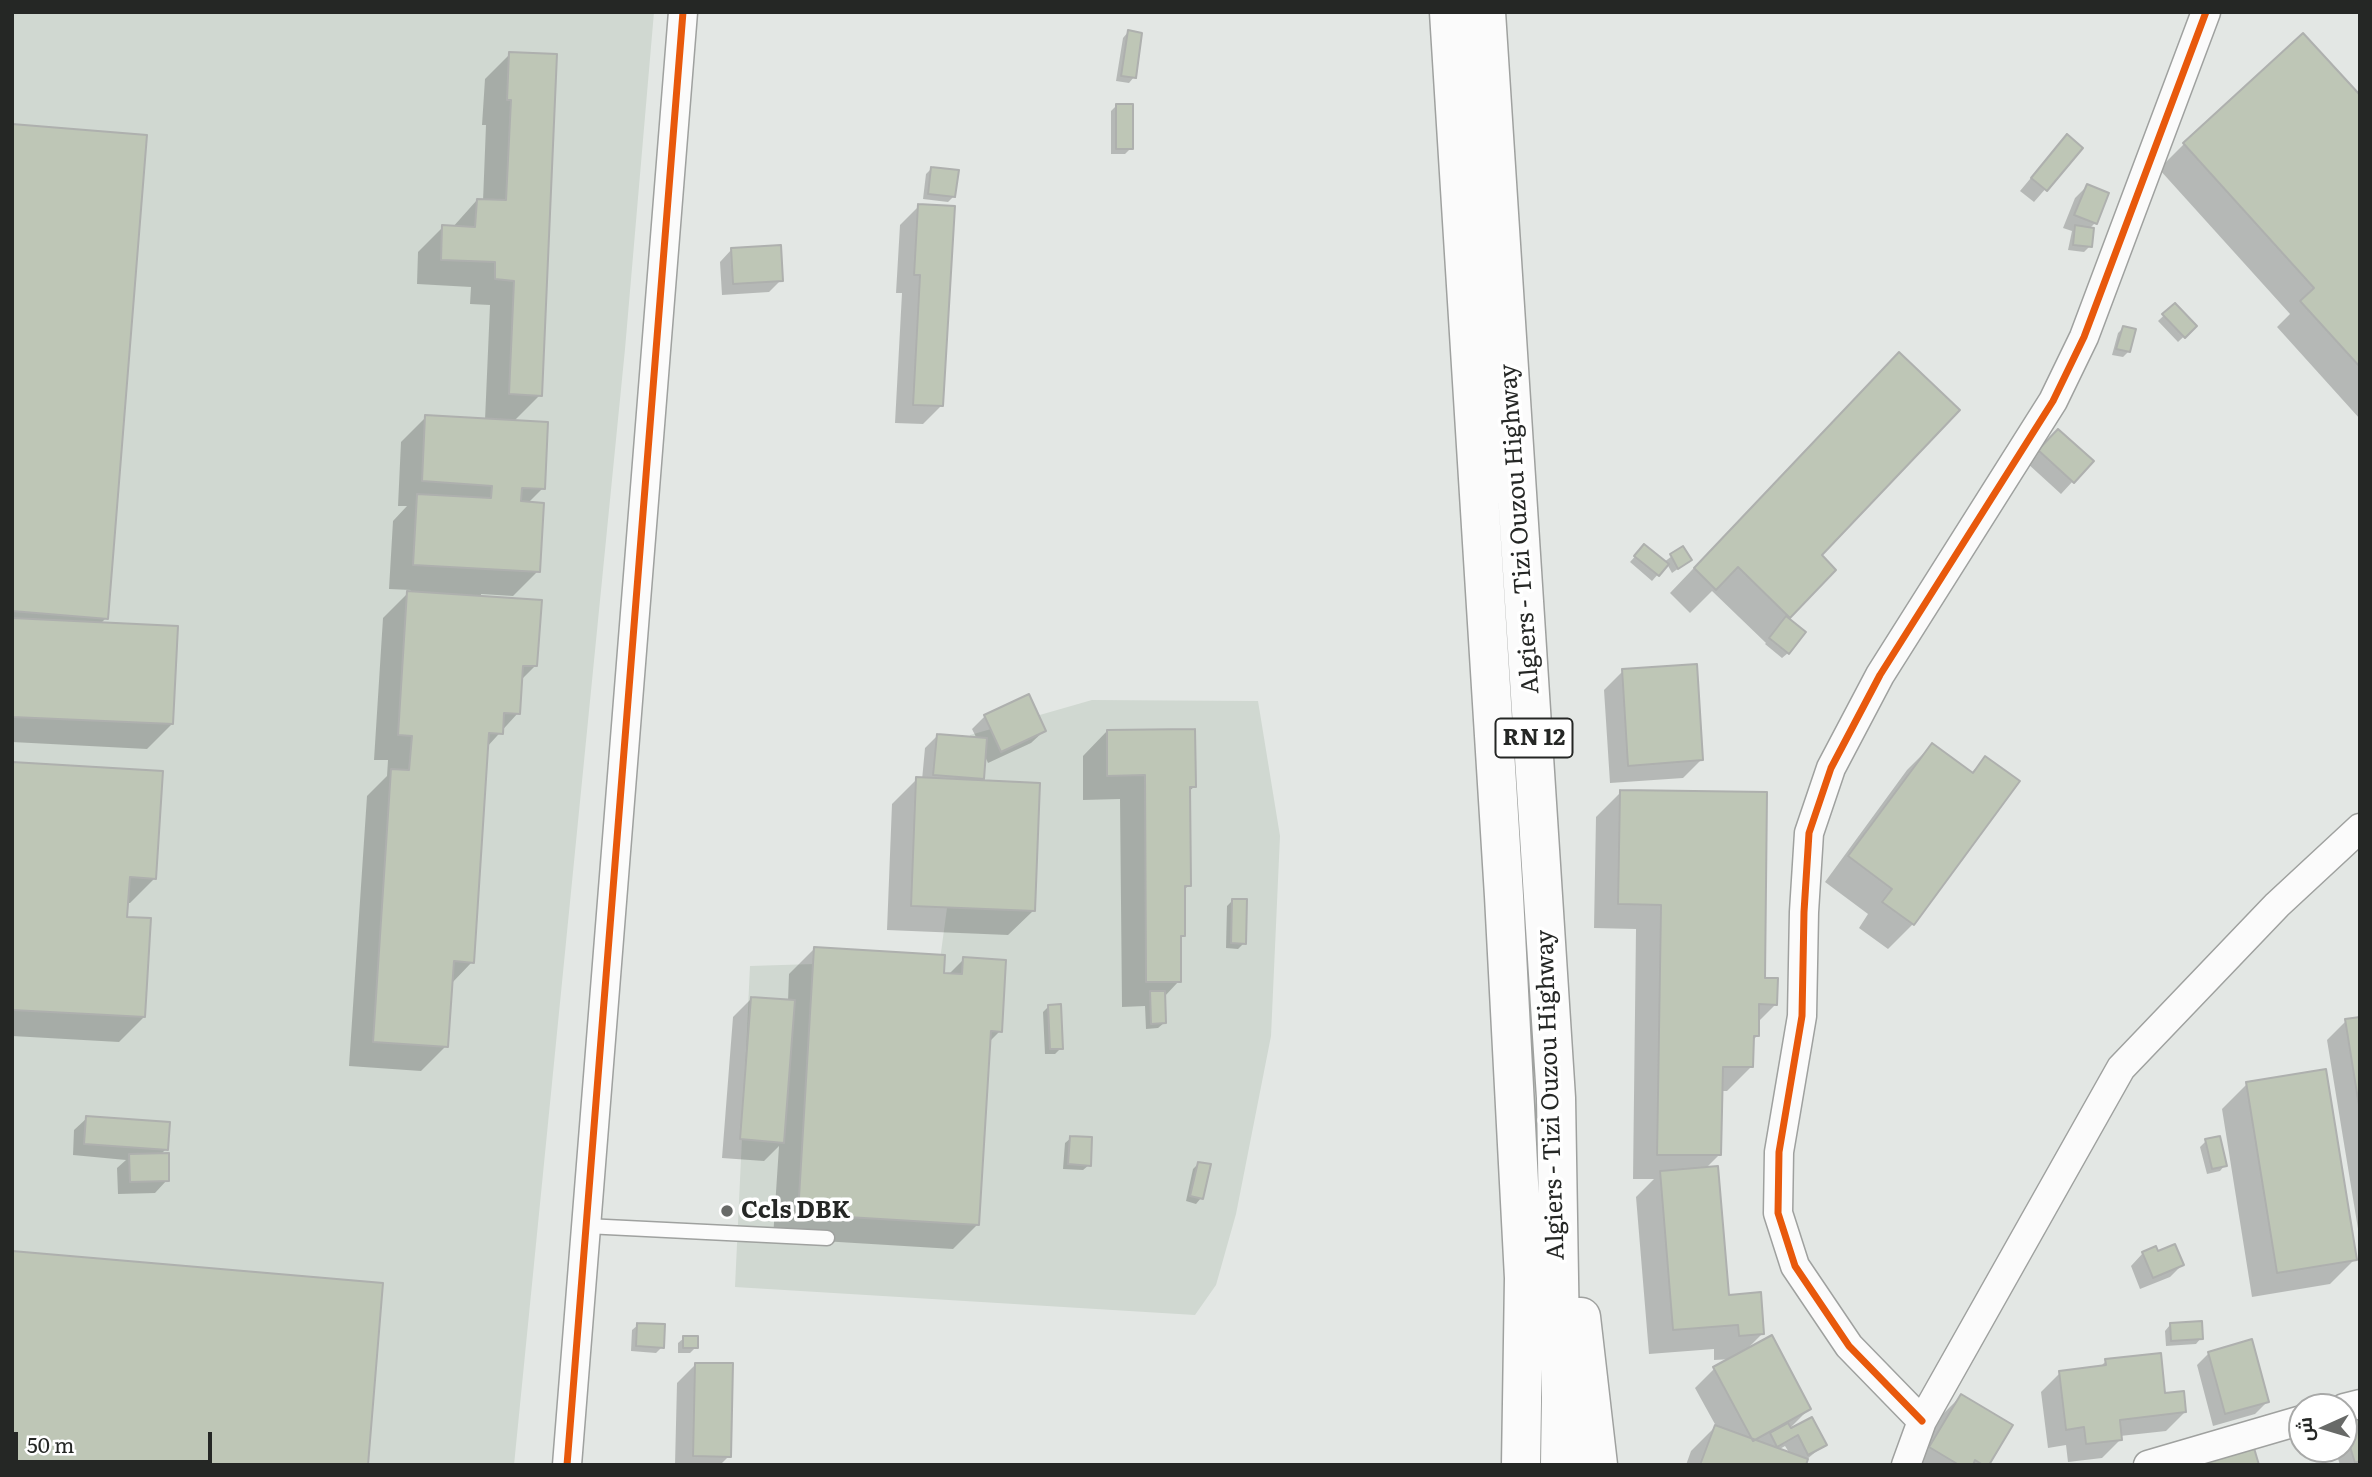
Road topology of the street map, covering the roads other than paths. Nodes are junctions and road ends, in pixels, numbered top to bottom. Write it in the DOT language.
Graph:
graph roads {
  1 [pos="683,12"];
  2 [pos="1449,12"];
  3 [pos="1486,12"];
  4 [pos="2206,12"];
  5 [pos="2360,828"];
  6 [pos="1556,1219"];
  7 [pos="586,1226"];
  8 [pos="827,1238"];
  9 [pos="1922,1421"];
  10 [pos="2288,1424"];
  11 [pos="567,1465"];
  12 [pos="1521,1465"];
  13 [pos="1560,1465"];
  14 [pos="1598,1465"];
  15 [pos="1906,1465"];
  16 [pos="2148,1465"];
  1 -- 7 [label="street"];
  2 -- 12 [label="highway, Algiers - Tizi Ouzou Highway / RN 12"];
  3 -- 6 [label="highway, Algiers - Tizi Ouzou Highway / RN 12"];
  4 -- 9 [label="street"];
  5 -- 9 [label="street"];
  6 -- 13 [label="highway, Algiers - Tizi Ouzou Highway / RN 12"];
  6 -- 14 [label="highway"];
  7 -- 8 [label="lane"];
  7 -- 11 [label="street"];
  9 -- 15 [label="street"];
  10 -- 16 [label="street"];
}
